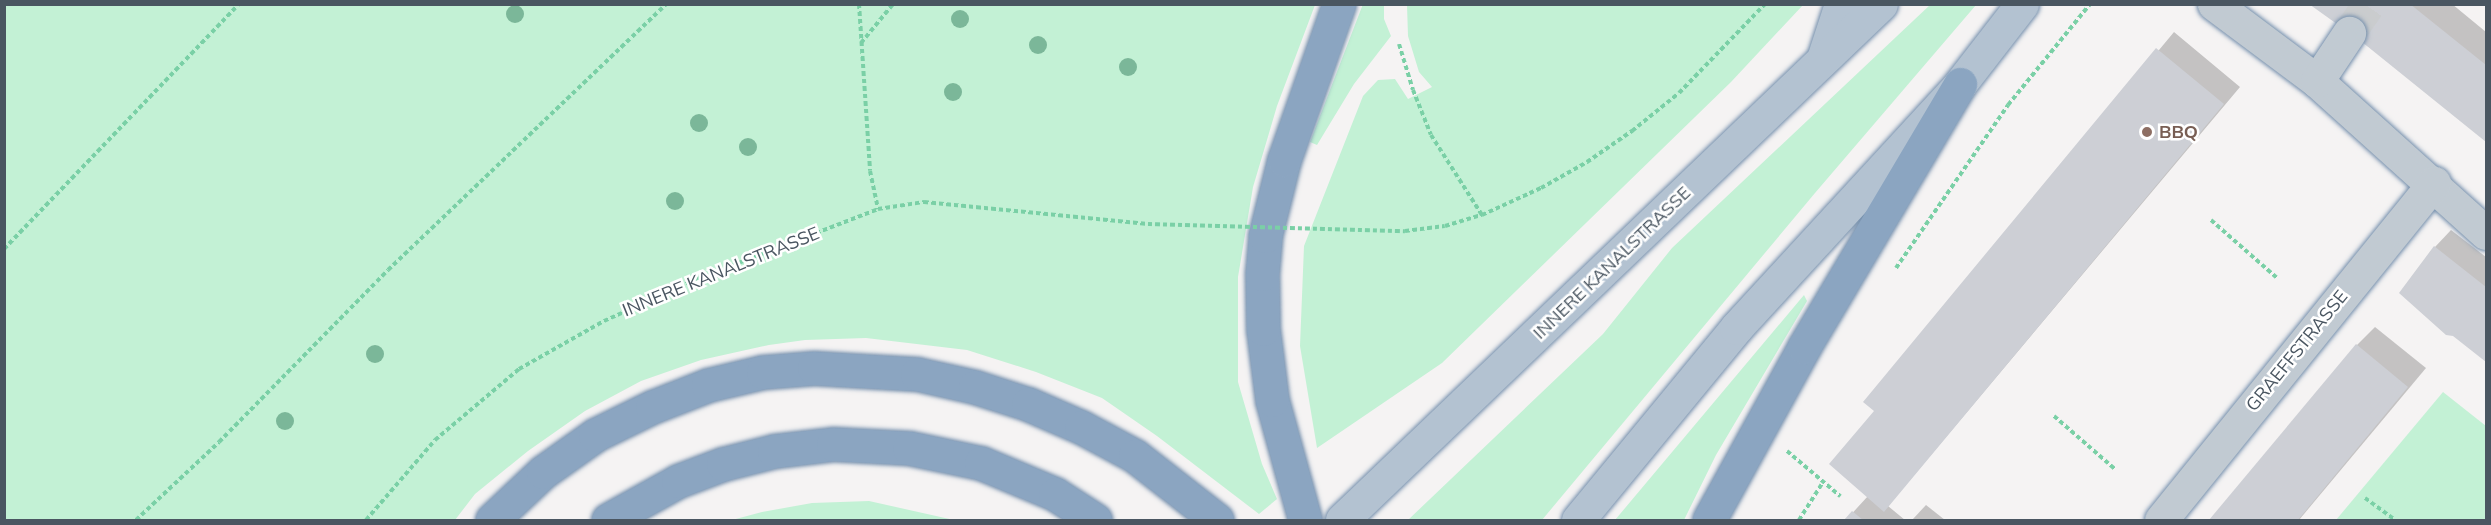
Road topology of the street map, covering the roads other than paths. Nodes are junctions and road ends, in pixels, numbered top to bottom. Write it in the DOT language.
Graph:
graph roads {
  1 [pos="1340,4"];
  2 [pos="1841,4"];
  3 [pos="1881,4"];
  4 [pos="2022,4"];
  5 [pos="2214,4"];
  6 [pos="2349,33"];
  7 [pos="1822,60"];
  8 [pos="2317,81"];
  9 [pos="1960,84"];
  10 [pos="2434,183"];
  11 [pos="2487,233"];
  12 [pos="1347,515"];
  13 [pos="492,520"];
  14 [pos="608,520"];
  15 [pos="1095,520"];
  16 [pos="1217,520"];
  17 [pos="1305,520"];
  18 [pos="1578,520"];
  19 [pos="1709,520"];
  20 [pos="2161,520"];
  1 -- 17 [label="highway"];
  2 -- 7 [label="main road"];
  3 -- 7 [label="main road, INNERE KANALSTRASSE"];
  4 -- 9 [label="main road"];
  5 -- 8 [label="street"];
  6 -- 8 [label="street"];
  7 -- 12 [label="main road, INNERE KANALSTRASSE"];
  8 -- 10 [label="street"];
  9 -- 18 [label="main road"];
  9 -- 19 [label="highway"];
  10 -- 11 [label="street"];
  10 -- 20 [label="street, GRAEFFSTRASSE"];
  13 -- 16 [label="highway"];
  14 -- 15 [label="highway"];
}
